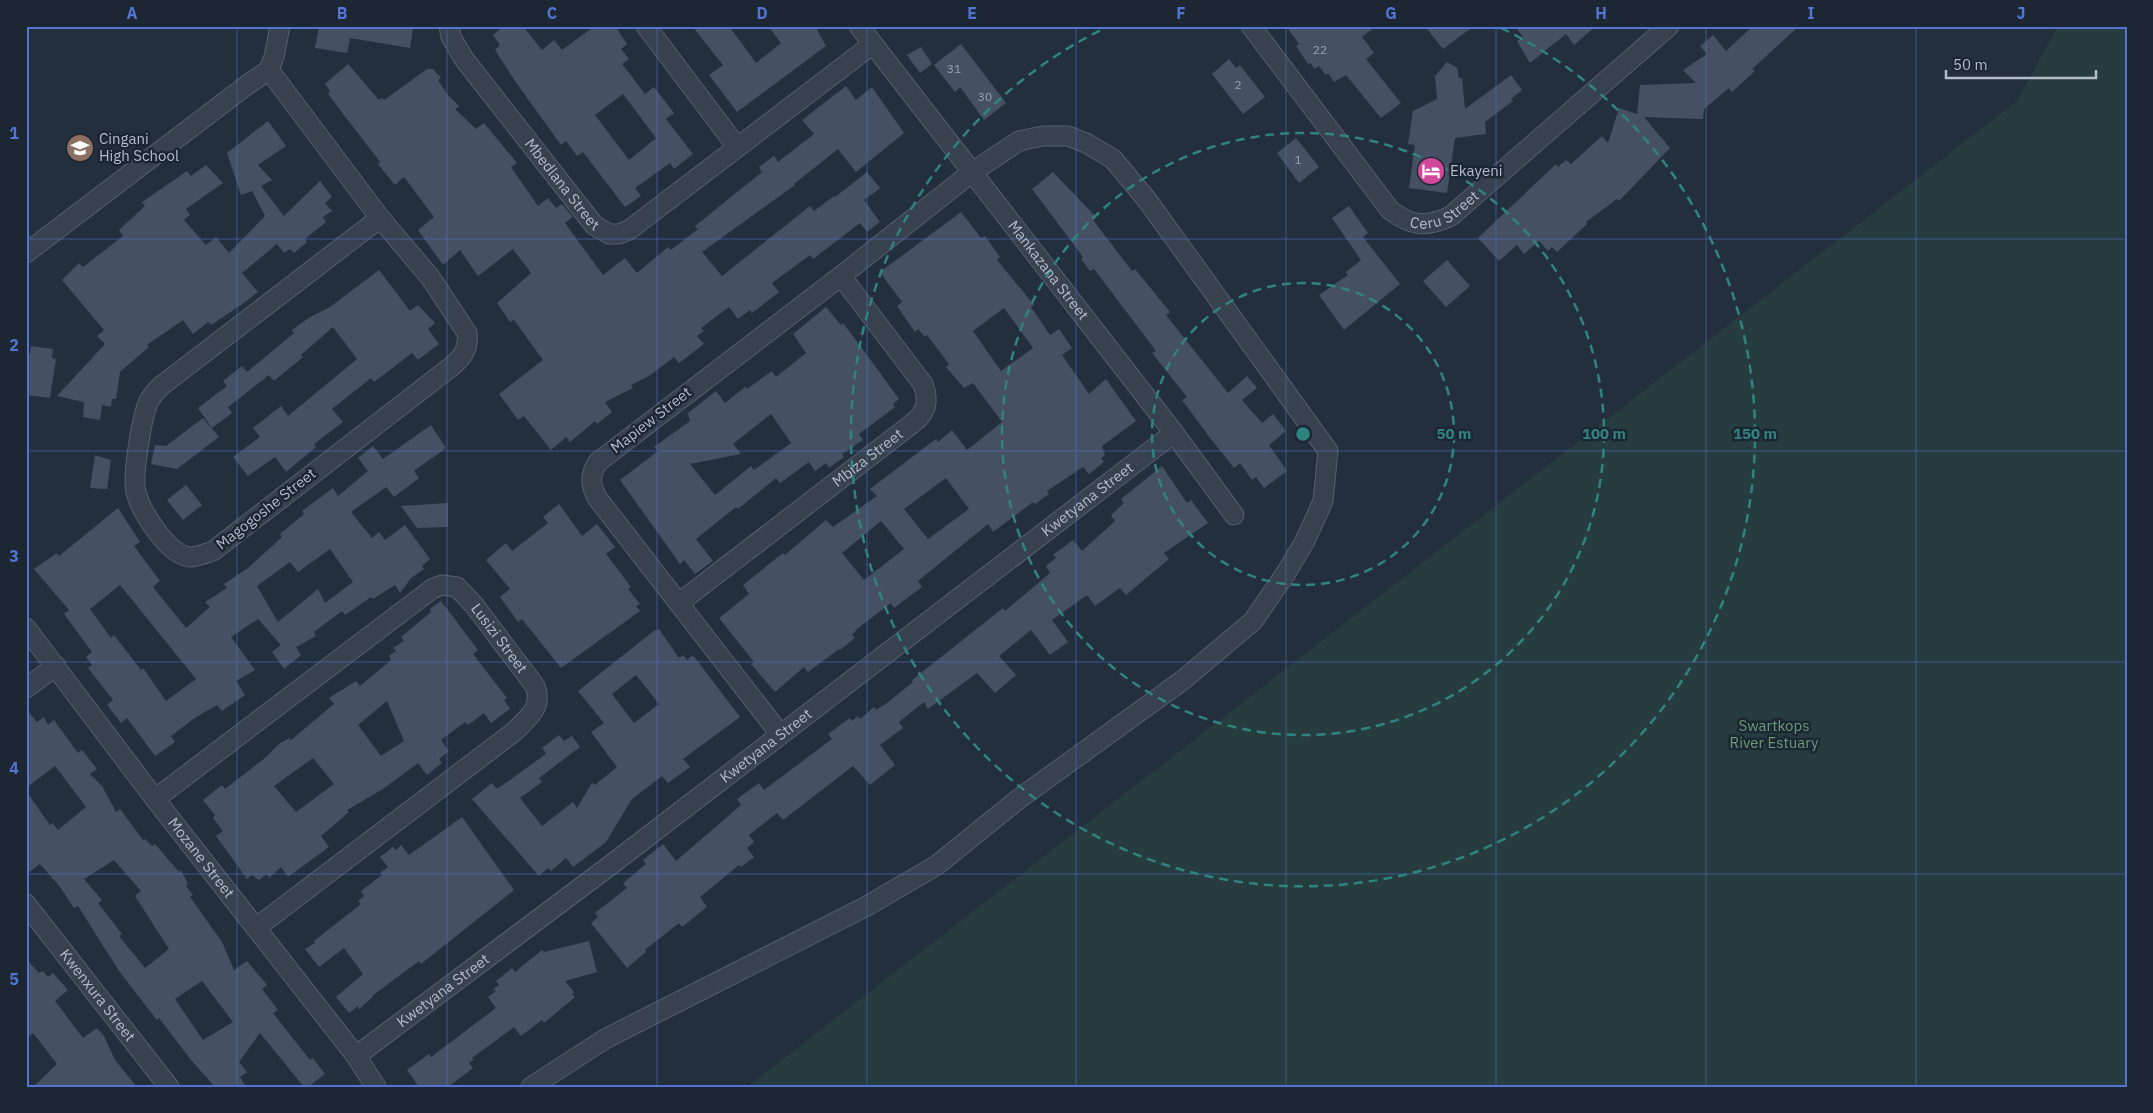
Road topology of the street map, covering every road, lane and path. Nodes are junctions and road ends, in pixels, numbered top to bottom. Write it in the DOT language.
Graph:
graph roads {
  1 [pos="280,26"];
  2 [pos="449,26"];
  3 [pos="646,26"];
  4 [pos="859,26"];
  5 [pos="1251,26"];
  6 [pos="1669,26"];
  7 [pos="873,44"];
  8 [pos="269,70"];
  9 [pos="737,147"];
  10 [pos="971,173"];
  11 [pos="380,218"];
  12 [pos="26,253"];
  13 [pos="841,276"];
  14 [pos="1174,434"];
  15 [pos="1234,515"];
  16 [pos="679,602"];
  17 [pos="26,628"];
  18 [pos="56,666"];
  19 [pos="26,688"];
  20 [pos="780,734"];
  21 [pos="156,799"];
  22 [pos="26,904"];
  23 [pos="256,928"];
  24 [pos="356,1056"];
  25 [pos="169,1087"];
  26 [pos="376,1087"];
  27 [pos="531,1087"];
  1 -- 8 [label="street"];
  2 -- 9 [label="street, Mbedlana Street"];
  3 -- 9 [label="street"];
  4 -- 7 [label="street, Mankazana Street"];
  5 -- 6 [label="street, Ceru Street"];
  7 -- 9 [label="street, Mbedlana Street"];
  7 -- 10 [label="street, Mankazana Street"];
  8 -- 11 [label="street, Magogoshe Street"];
  8 -- 12 [label="street"];
  10 -- 13 [label="street, Mapiew Street"];
  10 -- 14 [label="street, Mankazana Street"];
  10 -- 27 [label="street, Mapiew Street"];
  11 -- 11 [label="street, Magogoshe Street"];
  13 -- 16 [label="street, Mbiza Street"];
  13 -- 16 [label="street, Mapiew Street"];
  14 -- 15 [label="street, Mankazana Street"];
  14 -- 20 [label="street, Kwetyana Street"];
  16 -- 20 [label="street, Mapiew Street"];
  17 -- 18 [label="street, Mozane Street"];
  18 -- 19 [label="street"];
  18 -- 21 [label="street, Mozane Street"];
  20 -- 24 [label="street, Kwetyana Street"];
  21 -- 23 [label="street, Mozane Street"];
  21 -- 23 [label="street, Lusizi Street"];
  22 -- 25 [label="street, Kwenxura Street"];
  23 -- 24 [label="street, Mozane Street"];
  24 -- 26 [label="street, Mozane Street"];
}
